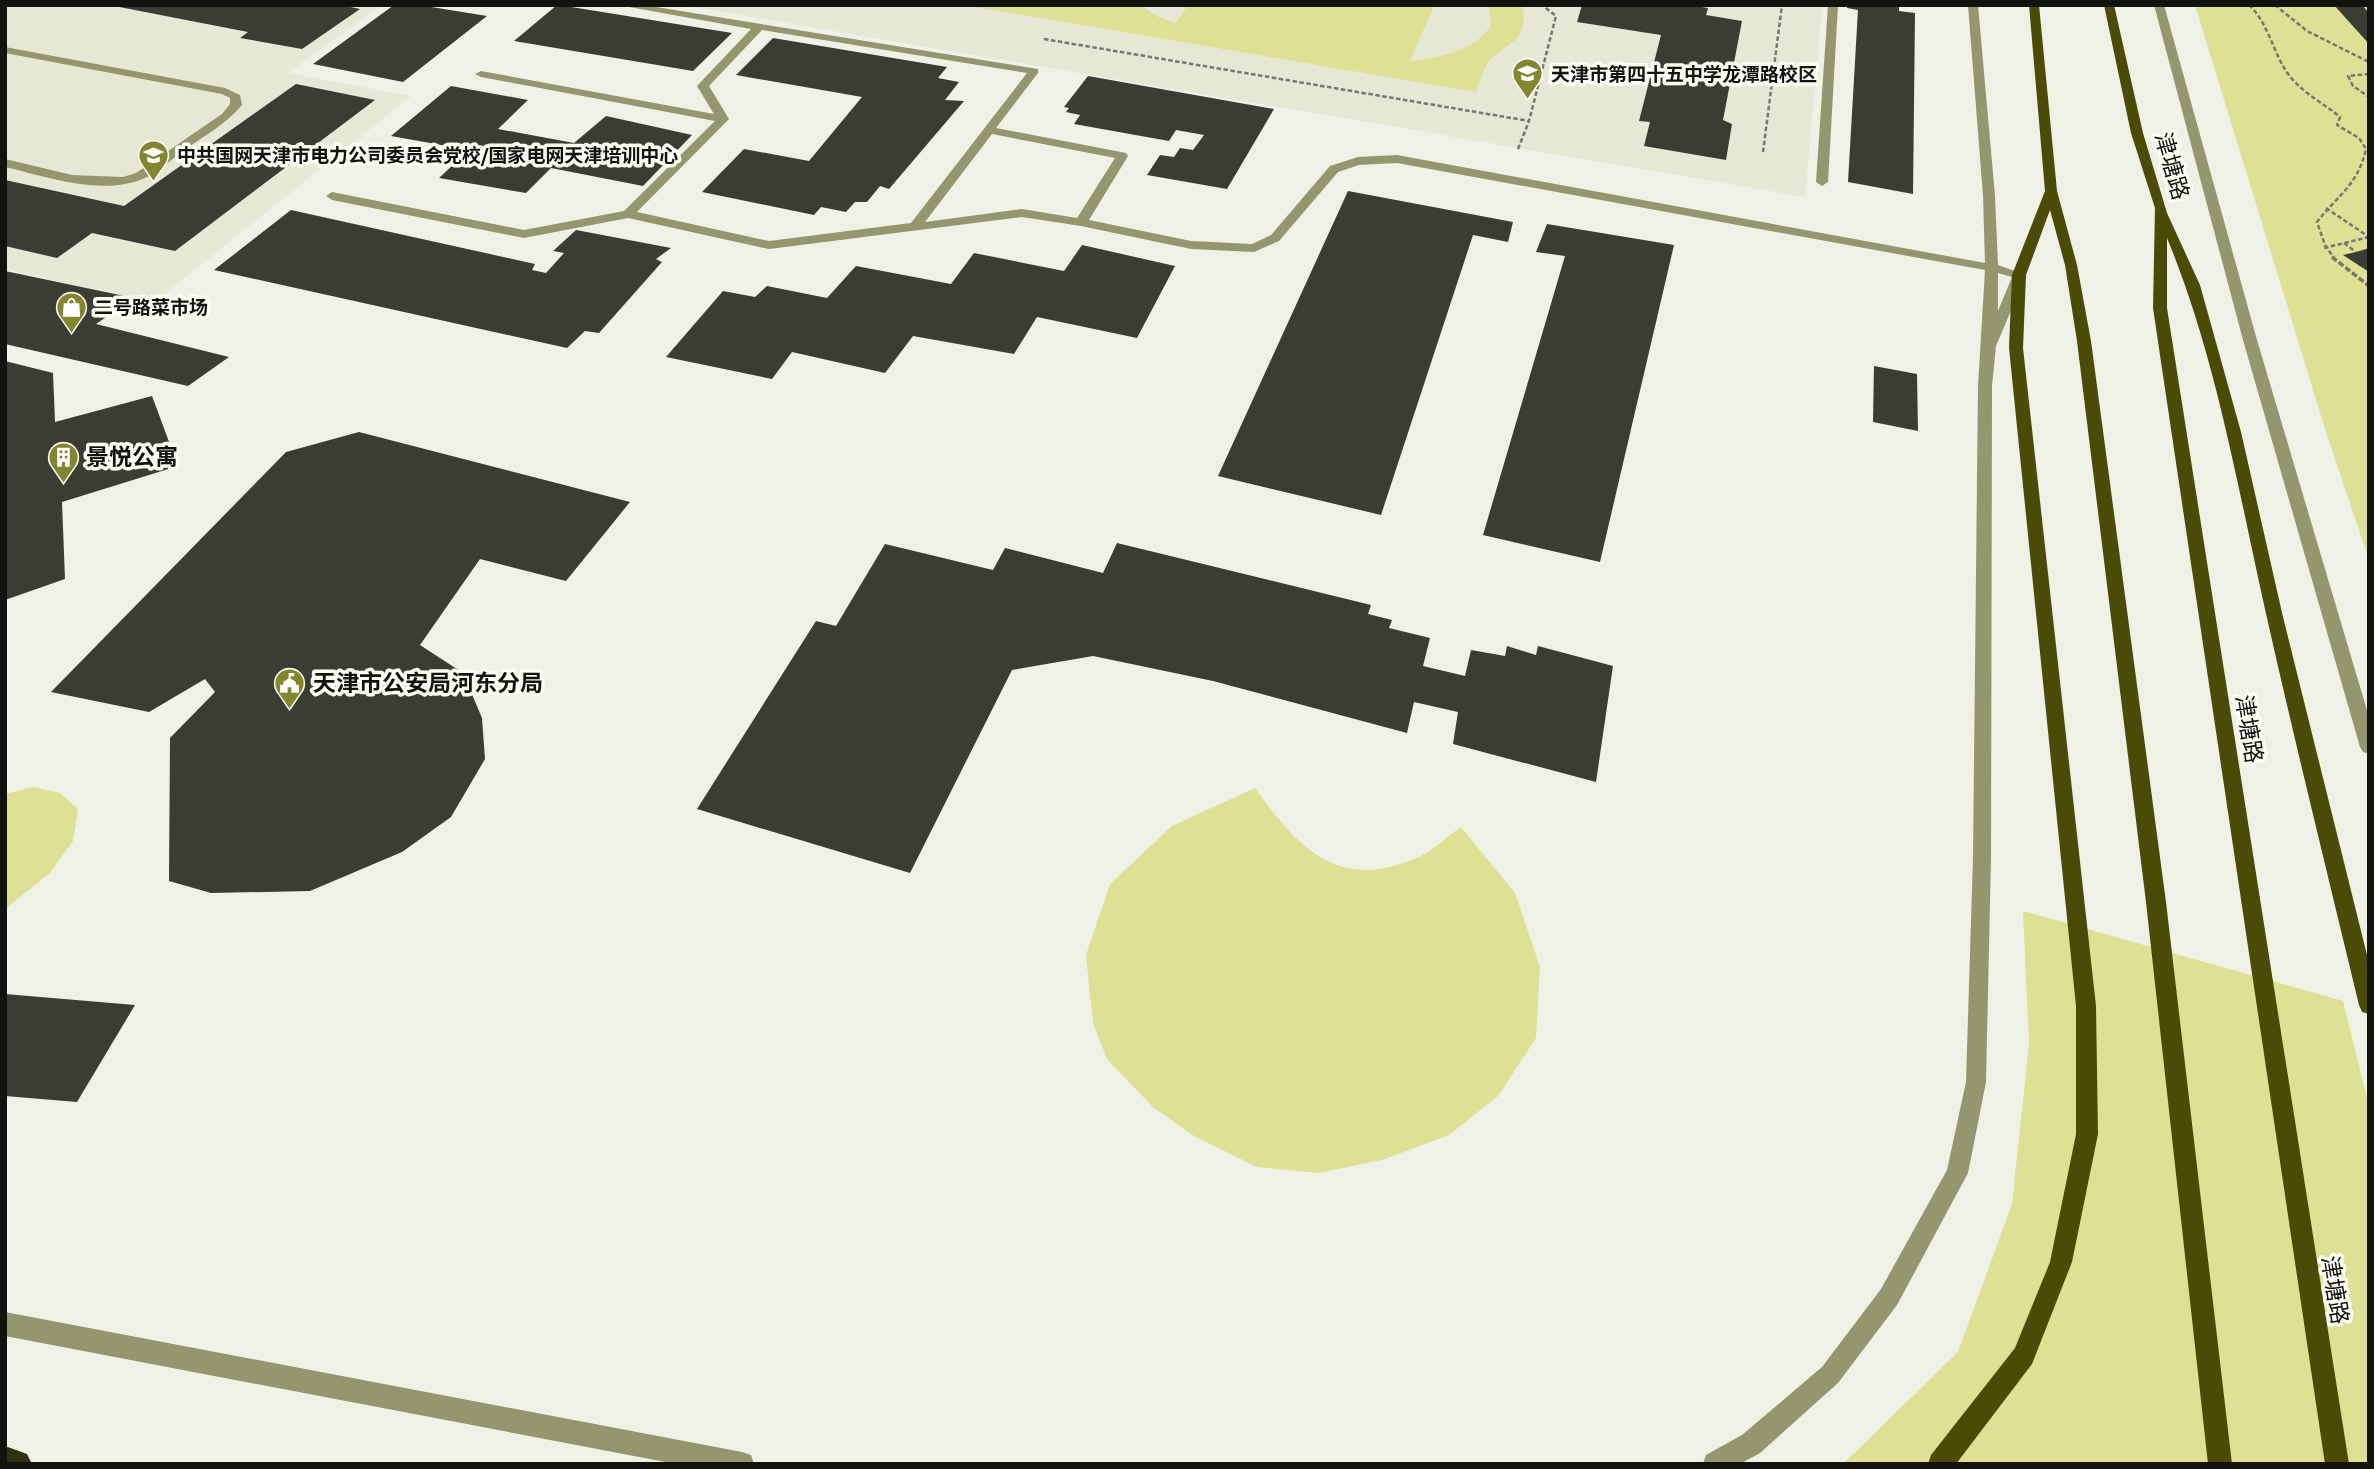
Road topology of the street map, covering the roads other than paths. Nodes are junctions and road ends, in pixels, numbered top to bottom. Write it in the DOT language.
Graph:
graph roads {
  1 [pos="624,5"];
  2 [pos="1832,5"];
  3 [pos="1973,5"];
  4 [pos="2034,5"];
  5 [pos="2109,5"];
  6 [pos="2159,5"];
  7 [pos="760,27"];
  8 [pos="5,50"];
  9 [pos="481,74"];
  10 [pos="723,119"];
  11 [pos="988,130"];
  12 [pos="5,163"];
  13 [pos="1822,182"];
  14 [pos="2051,191"];
  15 [pos="332,196"];
  16 [pos="2161,208"];
  17 [pos="628,214"];
  18 [pos="1081,222"];
  19 [pos="915,226"];
  20 [pos="1993,268"];
  21 [pos="2019,275"];
  22 [pos="1991,343"];
  23 [pos="2369,747"];
  24 [pos="2369,1004"];
  25 [pos="5,1324"];
  26 [pos="5,1461"];
  27 [pos="17,1464"];
  28 [pos="742,1464"];
  29 [pos="1715,1464"];
  30 [pos="1940,1464"];
  31 [pos="2220,1464"];
  32 [pos="2337,1464"];
  1 -- 7 [label="street"];
  2 -- 13 [label="street"];
  3 -- 20 [label="street"];
  4 -- 14 [label="main road"];
  5 -- 16 [label="main road, 津塘路"];
  6 -- 23 [label="street"];
  7 -- 10 [label="street"];
  7 -- 11 [label="street"];
  8 -- 12 [label="street"];
  9 -- 10 [label="street"];
  10 -- 17 [label="street"];
  11 -- 18 [label="street"];
  11 -- 19 [label="street"];
  14 -- 21 [label="main road"];
  14 -- 31 [label="main road"];
  15 -- 17 [label="street"];
  16 -- 24 [label="main road"];
  16 -- 32 [label="main road, 津塘路"];
  17 -- 19 [label="street"];
  18 -- 19 [label="street"];
  18 -- 20 [label="street"];
  20 -- 21 [label="street"];
  20 -- 22 [label="street"];
  21 -- 22 [label="street"];
  21 -- 30 [label="main road"];
  22 -- 29 [label="street"];
  25 -- 28 [label="street"];
  26 -- 27 [label="highway"];
}
